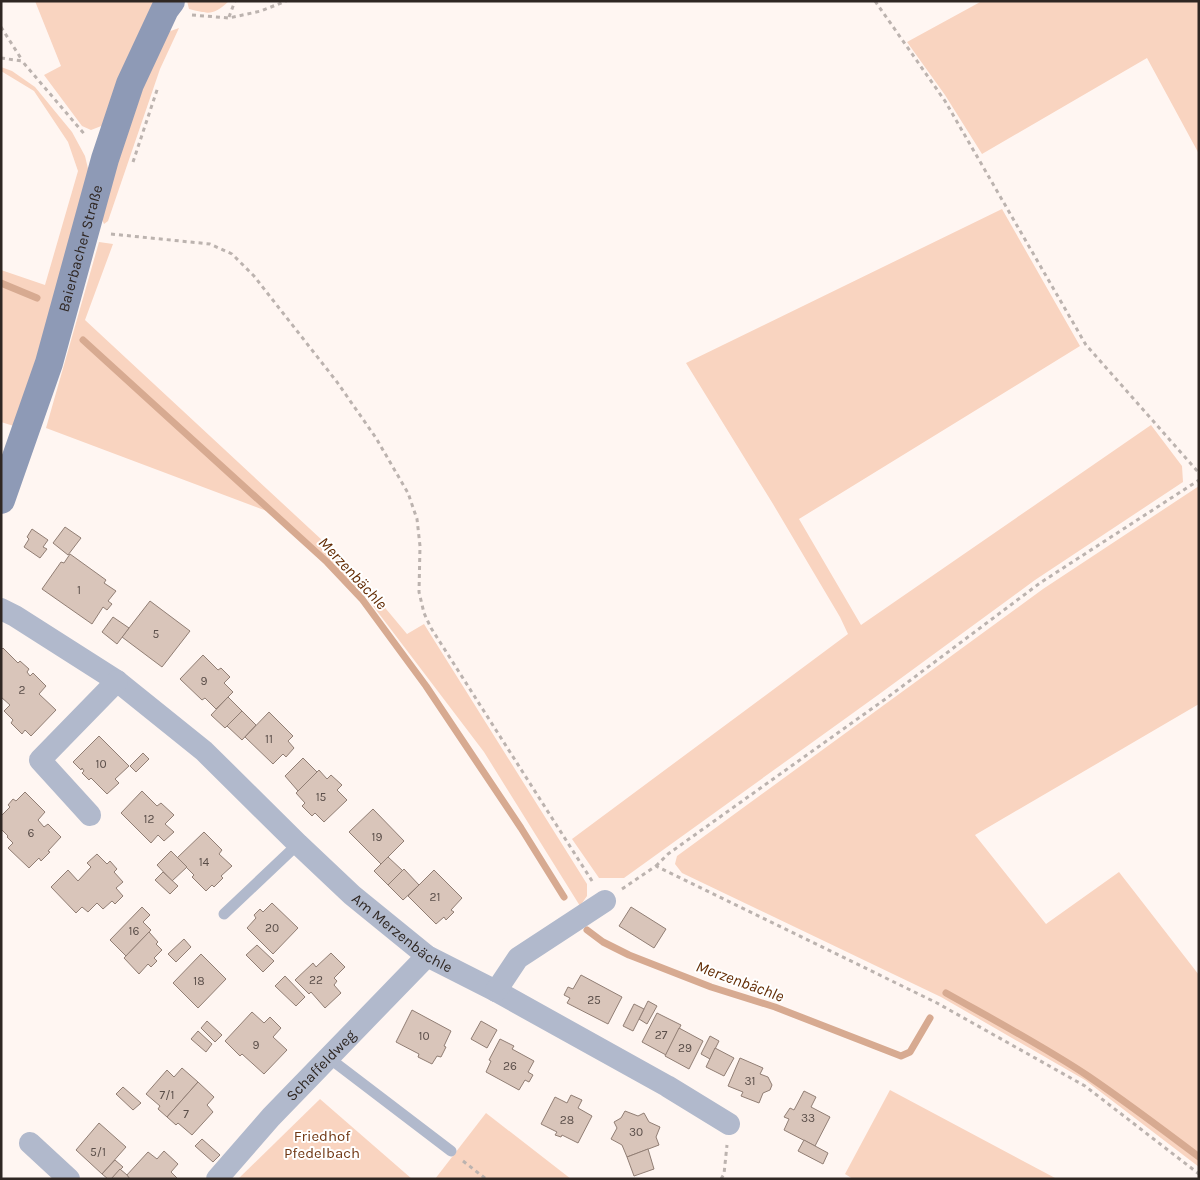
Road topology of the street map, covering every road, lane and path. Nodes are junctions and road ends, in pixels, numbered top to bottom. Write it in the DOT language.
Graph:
graph roads {
  1 [pos="235,1"];
  2 [pos="286,1"];
  3 [pos="875,1"];
  4 [pos="168,5"];
  5 [pos="229,18"];
  6 [pos="1,26"];
  7 [pos="1,58"];
  8 [pos="22,61"];
  9 [pos="161,79"];
  10 [pos="105,159"];
  11 [pos="130,170"];
  12 [pos="85,230"];
  13 [pos="1199,473"];
  14 [pos="1199,480"];
  15 [pos="1,500"];
  16 [pos="1,609"];
  17 [pos="117,681"];
  18 [pos="90,815"];
  19 [pos="298,844"];
  20 [pos="656,866"];
  21 [pos="604,901"];
  22 [pos="224,914"];
  23 [pos="427,956"];
  24 [pos="496,992"];
  25 [pos="329,1058"];
  26 [pos="729,1124"];
  27 [pos="30,1143"];
  28 [pos="451,1151"];
  29 [pos="1199,1174"];
  30 [pos="69,1179"];
  31 [pos="217,1179"];
  32 [pos="486,1179"];
  33 [pos="721,1179"];
  1 -- 5 [label="path"];
  2 -- 5 [label="path"];
  3 -- 13 [label="path"];
  4 -- 5 [label="path"];
  4 -- 10 [label="street, Baierbacher Straße"];
  6 -- 8 [label="path"];
  7 -- 8 [label="path"];
  8 -- 10 [label="path"];
  9 -- 11 [label="path"];
  10 -- 12 [label="street, Baierbacher Straße"];
  12 -- 15 [label="street, Baierbacher Straße"];
  12 -- 21 [label="path"];
  14 -- 20 [label="path"];
  16 -- 17 [label="street, Am Merzenbächle"];
  17 -- 18 [label="street"];
  17 -- 19 [label="street, Am Merzenbächle"];
  19 -- 22 [label="lane"];
  19 -- 23 [label="street, Am Merzenbächle"];
  20 -- 21 [label="path"];
  20 -- 29 [label="path"];
  21 -- 24 [label="street"];
  23 -- 24 [label="street, Am Merzenbächle"];
  23 -- 25 [label="street, Schaffeldweg"];
  24 -- 26 [label="street, Am Merzenbächle"];
  25 -- 28 [label="lane"];
  25 -- 31 [label="street, Schaffeldweg"];
  26 -- 33 [label="path"];
  27 -- 30 [label="street"];
  28 -- 32 [label="path"];
}
